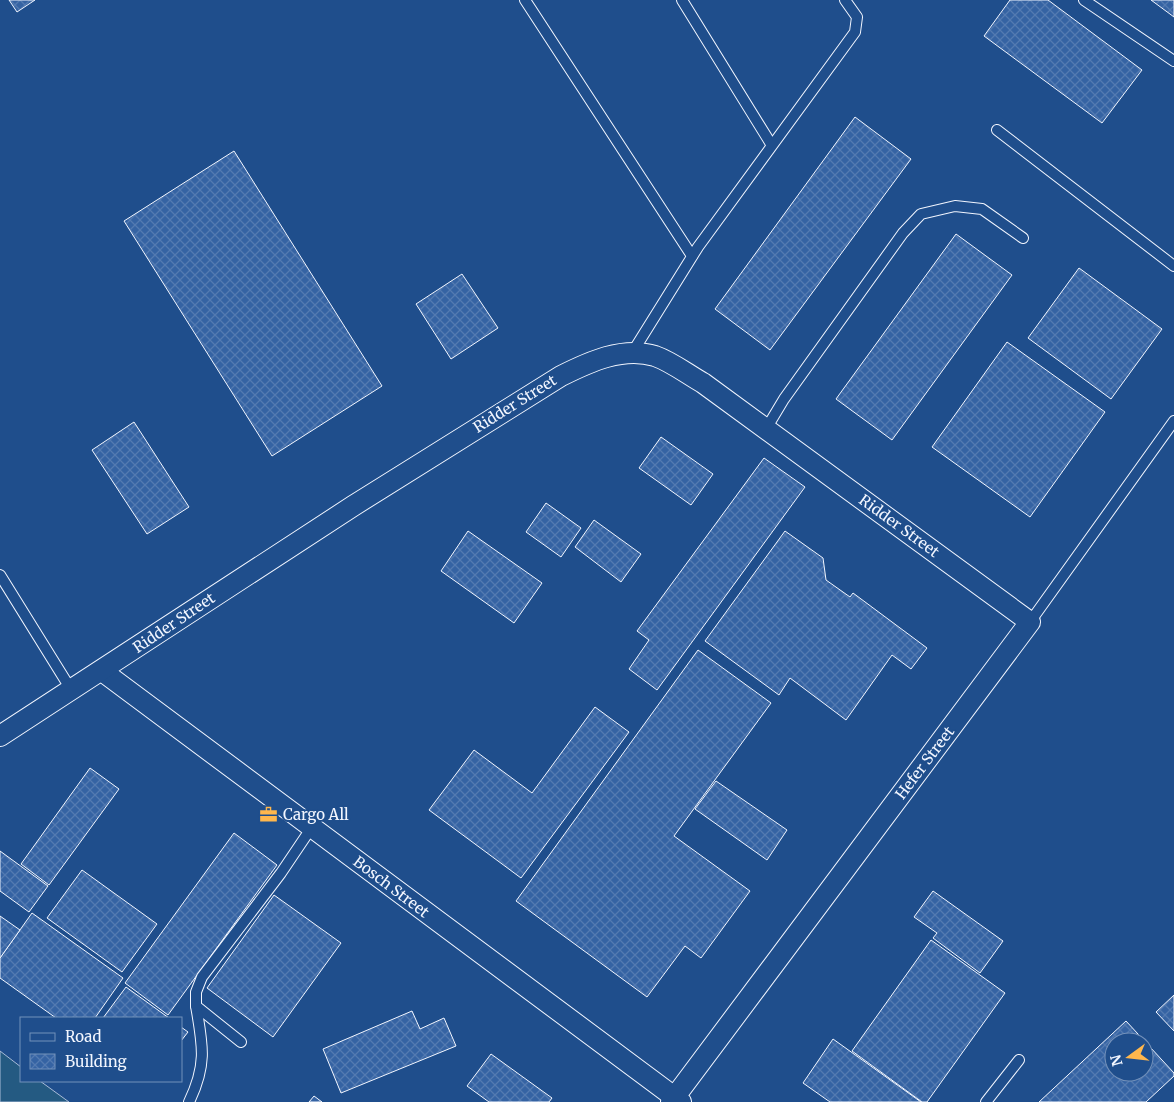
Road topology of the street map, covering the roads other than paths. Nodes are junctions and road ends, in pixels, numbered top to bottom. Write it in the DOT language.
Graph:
graph roads {
  1 [pos="525,0"];
  2 [pos="682,0"];
  3 [pos="845,0"];
  4 [pos="1084,0"];
  5 [pos="1174,61"];
  6 [pos="997,130"];
  7 [pos="771,144"];
  8 [pos="1022,238"];
  9 [pos="692,256"];
  10 [pos="1174,266"];
  11 [pos="632,353"];
  12 [pos="1174,421"];
  13 [pos="766,429"];
  14 [pos="0,575"];
  15 [pos="1030,622"];
  16 [pos="102,671"];
  17 [pos="72,691"];
  18 [pos="0,736"];
  19 [pos="312,828"];
  20 [pos="196,1006"];
  21 [pos="241,1042"];
  22 [pos="1020,1060"];
  23 [pos="676,1100"];
  24 [pos="189,1102"];
  25 [pos="986,1102"];
  1 -- 9 [label="lane"];
  2 -- 7 [label="lane"];
  3 -- 7 [label="lane"];
  4 -- 5 [label="lane"];
  6 -- 10 [label="lane"];
  7 -- 9 [label="lane"];
  8 -- 13 [label="lane"];
  9 -- 11 [label="lane"];
  11 -- 13 [label="street, Ridder Street"];
  11 -- 16 [label="street, Ridder Street"];
  12 -- 15 [label="lane, Hefer Street"];
  13 -- 15 [label="street, Ridder Street"];
  14 -- 17 [label="lane"];
  15 -- 23 [label="street, Hefer Street"];
  16 -- 17 [label="street, Ridder Street"];
  16 -- 19 [label="street, Bosch Street"];
  17 -- 18 [label="street, Ridder Street"];
  19 -- 20 [label="lane"];
  19 -- 23 [label="street, Bosch Street"];
  20 -- 21 [label="lane"];
  20 -- 24 [label="lane"];
  22 -- 25 [label="lane"];
}
